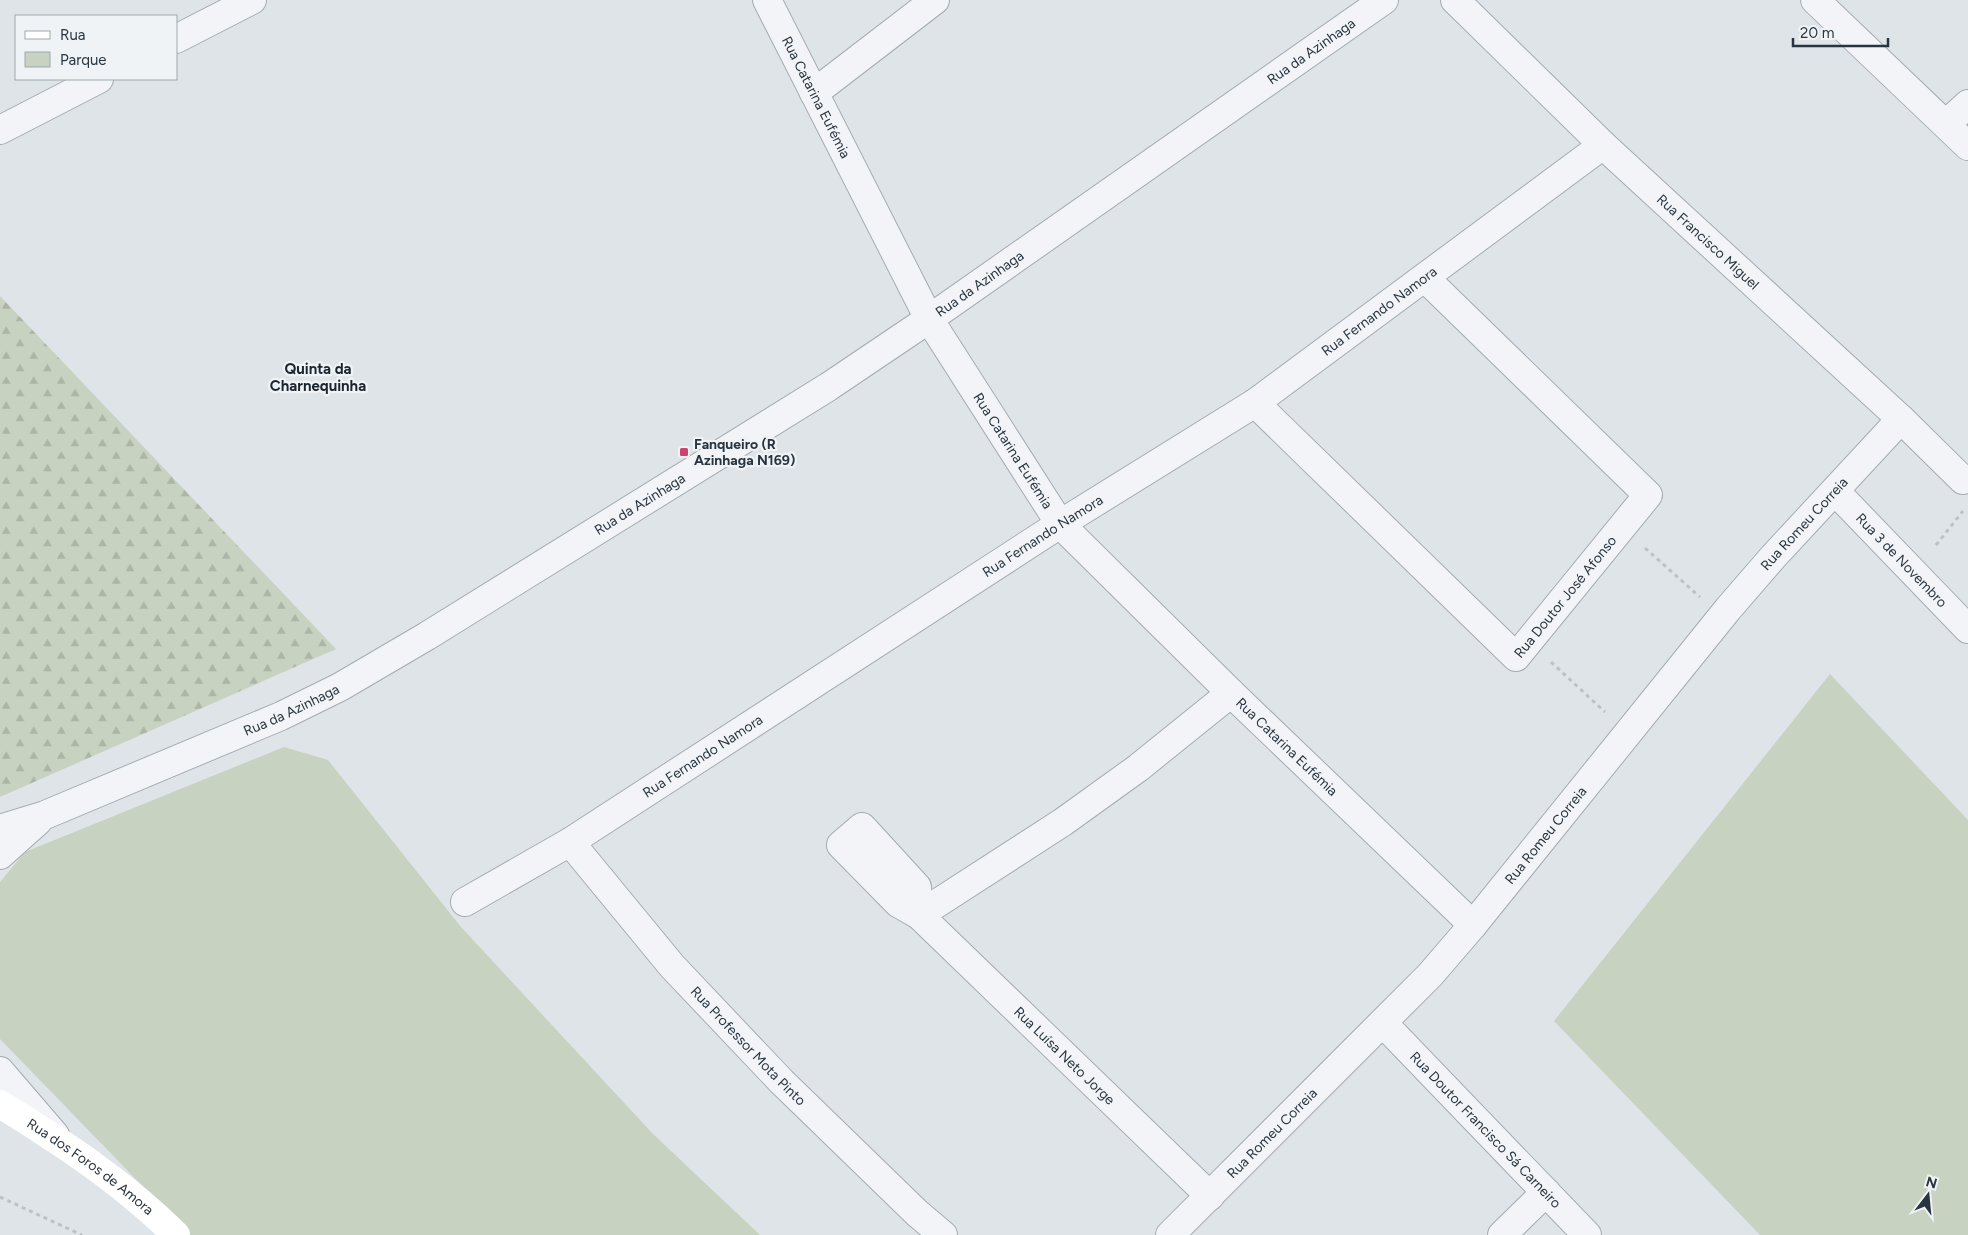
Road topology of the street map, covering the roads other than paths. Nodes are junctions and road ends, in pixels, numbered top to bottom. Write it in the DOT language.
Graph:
graph roads {
  1 [pos="252,0"];
  2 [pos="767,0"];
  3 [pos="935,0"];
  4 [pos="1384,0"];
  5 [pos="1455,0"];
  6 [pos="1816,0"];
  7 [pos="178,38"];
  8 [pos="97,80"];
  9 [pos="814,93"];
  10 [pos="1968,104"];
  11 [pos="1946,124"];
  12 [pos="0,130"];
  13 [pos="1603,145"];
  14 [pos="1968,146"];
  15 [pos="1424,278"];
  16 [pos="929,319"];
  17 [pos="1255,403"];
  18 [pos="1901,419"];
  19 [pos="1963,480"];
  20 [pos="1835,490"];
  21 [pos="1060,524"];
  22 [pos="1968,629"];
  23 [pos="1231,693"];
  24 [pos="45,815"];
  25 [pos="0,829"];
  26 [pos="570,842"];
  27 [pos="0,855"];
  28 [pos="465,902"];
  29 [pos="1474,925"];
  30 [pos="1383,1024"];
  31 [pos="0,1071"];
  32 [pos="0,1104"];
  33 [pos="61,1142"];
  34 [pos="1546,1192"];
  35 [pos="1210,1196"];
  36 [pos="176,1235"];
  37 [pos="943,1235"];
  38 [pos="1170,1235"];
  39 [pos="1502,1235"];
  40 [pos="1587,1235"];
  1 -- 7 [label="street"];
  2 -- 9 [label="street, Rua Catarina Eufémia"];
  3 -- 9 [label="street"];
  4 -- 16 [label="street, Rua da Azinhaga"];
  5 -- 13 [label="street, Rua Francisco Miguel"];
  6 -- 11 [label="street"];
  8 -- 12 [label="street"];
  9 -- 16 [label="street, Rua Catarina Eufémia"];
  10 -- 11 [label="street"];
  11 -- 14 [label="street"];
  13 -- 15 [label="street, Rua Fernando Namora"];
  13 -- 18 [label="street, Rua Francisco Miguel"];
  15 -- 17 [label="street, Rua Fernando Namora"];
  15 -- 17 [label="street, Rua Doutor José Afonso"];
  16 -- 21 [label="street, Rua Catarina Eufémia"];
  16 -- 24 [label="street, Rua da Azinhaga"];
  17 -- 21 [label="street, Rua Fernando Namora"];
  18 -- 19 [label="street, Rua Francisco Miguel"];
  18 -- 20 [label="street, Rua Romeu Correia"];
  20 -- 22 [label="street, Rua 3 de Novembro"];
  20 -- 29 [label="street, Rua Romeu Correia"];
  21 -- 23 [label="street, Rua Catarina Eufémia"];
  21 -- 26 [label="street, Rua Fernando Namora"];
  23 -- 29 [label="street, Rua Catarina Eufémia"];
  23 -- 35 [label="street, Rua Luísa Neto Jorge"];
  24 -- 25 [label="street, Rua da Azinhaga"];
  24 -- 27 [label="street"];
  26 -- 28 [label="street, Rua Fernando Namora"];
  26 -- 37 [label="street, Rua Professor Mota Pinto"];
  29 -- 30 [label="street, Rua Romeu Correia"];
  30 -- 34 [label="street, Rua Doutor Francisco Sá Carneiro"];
  30 -- 35 [label="street, Rua Romeu Correia"];
  31 -- 33 [label="street"];
  32 -- 33 [label="main road, Rua dos Foros de Amora"];
  33 -- 36 [label="main road, Rua dos Foros de Amora"];
  34 -- 39 [label="street"];
  34 -- 40 [label="street, Rua Doutor Francisco Sá Carneiro"];
  35 -- 38 [label="street, Rua Romeu Correia"];
}
